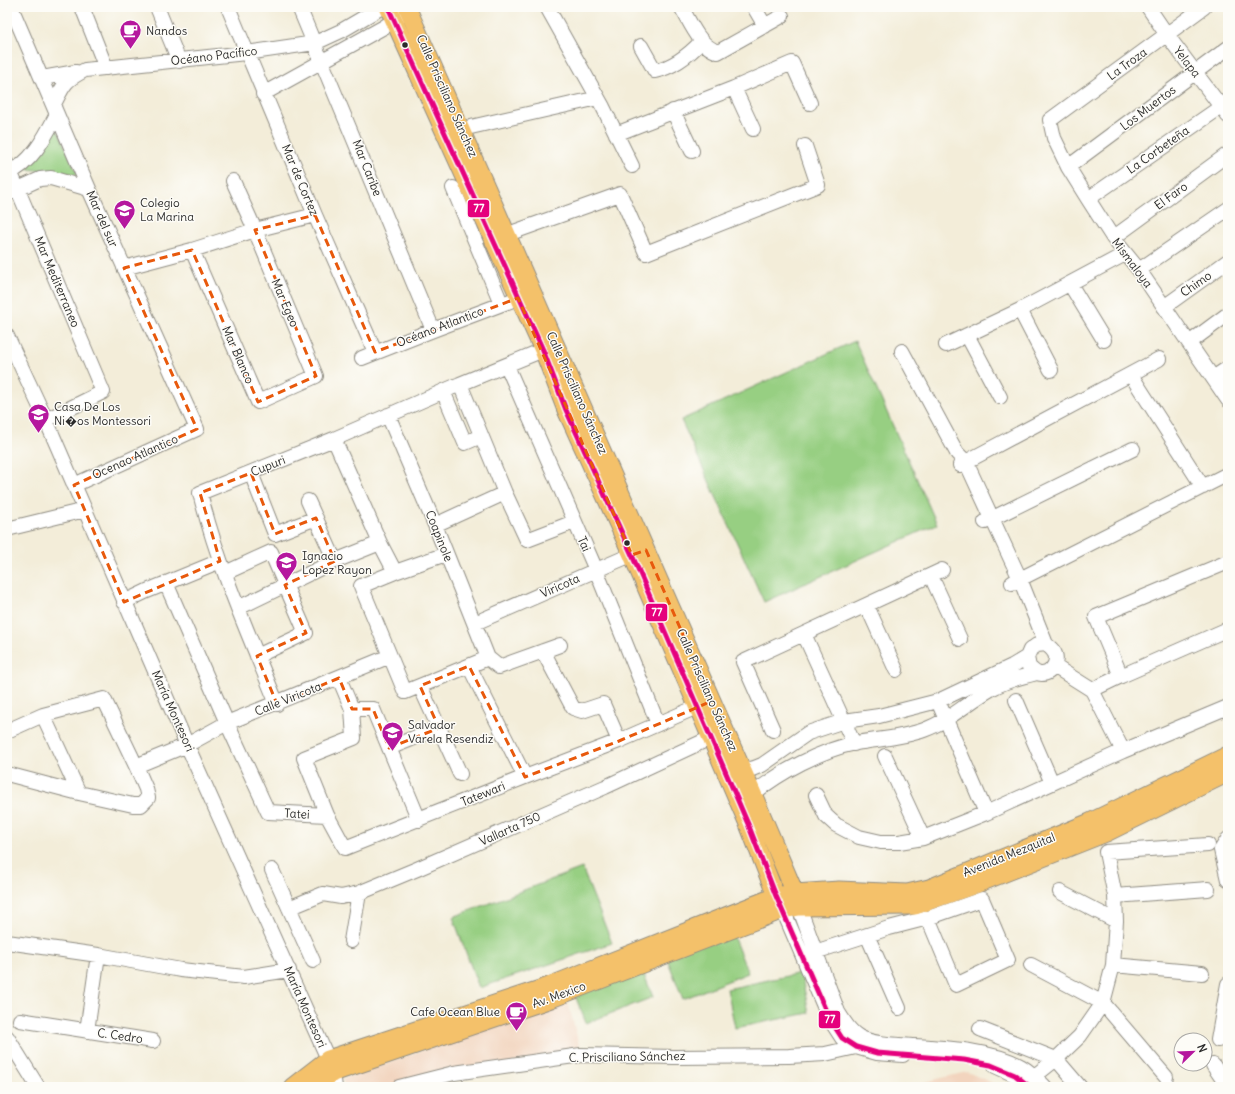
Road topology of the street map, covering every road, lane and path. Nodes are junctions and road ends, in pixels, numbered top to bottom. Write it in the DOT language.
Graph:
graph roads {
  1 [pos="12,7"];
  2 [pos="82,7"];
  3 [pos="156,7"];
  4 [pos="228,7"];
  5 [pos="299,7"];
  6 [pos="382,7"];
  7 [pos="546,7"];
  8 [pos="681,7"];
  9 [pos="754,7"];
  10 [pos="1148,7"];
  11 [pos="1204,7"];
  12 [pos="410,8"];
  13 [pos="391,14"];
  14 [pos="782,16"];
  15 [pos="764,26"];
  16 [pos="1167,35"];
  17 [pos="702,41"];
  18 [pos="314,43"];
  19 [pos="642,46"];
  20 [pos="1228,48"];
  21 [pos="246,53"];
  22 [pos="179,61"];
  23 [pos="323,61"];
  24 [pos="106,68"];
  25 [pos="85,70"];
  26 [pos="1195,72"];
  27 [pos="42,78"];
  28 [pos="734,88"];
  29 [pos="263,94"];
  30 [pos="598,98"];
  31 [pos="810,103"];
  32 [pos="1226,107"];
  33 [pos="55,109"];
  34 [pos="674,111"];
  35 [pos="1050,120"];
  36 [pos="753,128"];
  37 [pos="462,129"];
  38 [pos="616,134"];
  39 [pos="805,146"];
  40 [pos="692,151"];
  41 [pos="1228,154"];
  42 [pos="632,166"];
  43 [pos="1068,167"];
  44 [pos="8,170"];
  45 [pos="233,181"];
  46 [pos="453,188"];
  47 [pos="89,189"];
  48 [pos="13,191"];
  49 [pos="1088,199"];
  50 [pos="1228,209"];
  51 [pos="315,216"];
  52 [pos="255,230"];
  53 [pos="508,234"];
  54 [pos="1113,238"];
  55 [pos="192,250"];
  56 [pos="1125,254"];
  57 [pos="1228,261"];
  58 [pos="124,268"];
  59 [pos="1139,270"];
  60 [pos="1070,284"];
  61 [pos="518,298"];
  62 [pos="501,303"];
  63 [pos="1164,307"];
  64 [pos="1020,310"];
  65 [pos="1228,314"];
  66 [pos="433,330"];
  67 [pos="967,335"];
  68 [pos="7,336"];
  69 [pos="1104,340"];
  70 [pos="1189,343"];
  71 [pos="946,345"];
  72 [pos="542,350"];
  73 [pos="902,351"];
  74 [pos="375,352"];
  75 [pos="362,358"];
  76 [pos="1159,359"];
  77 [pos="507,366"];
  78 [pos="1228,368"];
  79 [pos="1051,370"];
  80 [pos="1131,375"];
  81 [pos="316,376"];
  82 [pos="1213,378"];
  83 [pos="460,384"];
  84 [pos="443,391"];
  85 [pos="1000,398"];
  86 [pos="1228,400"];
  87 [pos="388,415"];
  88 [pos="46,420"];
  89 [pos="197,429"];
  90 [pos="481,436"];
  91 [pos="334,439"];
  92 [pos="1133,449"];
  93 [pos="961,460"];
  94 [pos="250,473"];
  95 [pos="1228,474"];
  96 [pos="74,485"];
  97 [pos="1203,487"];
  98 [pos="505,492"];
  99 [pos="308,500"];
  100 [pos="85,510"];
  101 [pos="316,518"];
  102 [pos="988,520"];
  103 [pos="574,522"];
  104 [pos="435,525"];
  105 [pos="7,529"];
  106 [pos="380,543"];
  107 [pos="639,552"];
  108 [pos="446,554"];
  109 [pos="335,561"];
  110 [pos="1228,562"];
  111 [pos="222,567"];
  112 [pos="596,570"];
  113 [pos="395,572"];
  114 [pos="1016,581"];
  115 [pos="166,583"];
  116 [pos="285,585"];
  117 [pos="124,602"];
  118 [pos="867,606"];
  119 [pos="238,608"];
  120 [pos="475,623"];
  121 [pos="1228,629"];
  122 [pos="804,634"];
  123 [pos="960,639"];
  124 [pos="560,645"];
  125 [pos="1041,645"];
  126 [pos="543,651"];
  127 [pos="257,656"];
  128 [pos="390,656"];
  129 [pos="1027,657"];
  130 [pos="488,658"];
  131 [pos="469,666"];
  132 [pos="1054,666"];
  133 [pos="896,670"];
  134 [pos="1037,673"];
  135 [pos="1121,676"];
  136 [pos="339,678"];
  137 [pos="420,686"];
  138 [pos="1092,690"];
  139 [pos="1016,700"];
  140 [pos="938,701"];
  141 [pos="277,704"];
  142 [pos="705,704"];
  143 [pos="1228,707"];
  144 [pos="352,709"];
  145 [pos="44,715"];
  146 [pos="946,720"];
  147 [pos="844,721"];
  148 [pos="227,724"];
  149 [pos="658,724"];
  150 [pos="439,728"];
  151 [pos="773,730"];
  152 [pos="7,731"];
  153 [pos="718,735"];
  154 [pos="619,741"];
  155 [pos="854,744"];
  156 [pos="187,745"];
  157 [pos="390,748"];
  158 [pos="789,748"];
  159 [pos="1123,751"];
  160 [pos="1228,755"];
  161 [pos="885,756"];
  162 [pos="136,766"];
  163 [pos="798,766"];
  164 [pos="741,768"];
  165 [pos="7,774"];
  166 [pos="460,774"];
  167 [pos="1227,775"];
  168 [pos="525,777"];
  169 [pos="1052,784"];
  170 [pos="79,793"];
  171 [pos="753,794"];
  172 [pos="816,795"];
  173 [pos="986,813"];
  174 [pos="326,815"];
  175 [pos="419,820"];
  176 [pos="923,838"];
  177 [pos="1228,839"];
  178 [pos="1208,845"];
  179 [pos="272,870"];
  180 [pos="1228,880"];
  181 [pos="1208,889"];
  182 [pos="1060,892"];
  183 [pos="359,893"];
  184 [pos="1115,896"];
  185 [pos="797,900"];
  186 [pos="779,903"];
  187 [pos="289,908"];
  188 [pos="928,918"];
  189 [pos="1116,921"];
  190 [pos="868,935"];
  191 [pos="351,941"];
  192 [pos="7,942"];
  193 [pos="815,952"];
  194 [pos="98,955"];
  195 [pos="313,961"];
  196 [pos="1031,965"];
  197 [pos="1113,965"];
  198 [pos="288,970"];
  199 [pos="1202,973"];
  200 [pos="1228,984"];
  201 [pos="1103,1003"];
  202 [pos="899,1008"];
  203 [pos="20,1020"];
  204 [pos="980,1029"];
  205 [pos="87,1031"];
  206 [pos="7,1037"];
  207 [pos="1218,1040"];
  208 [pos="153,1041"];
  209 [pos="856,1046"];
  210 [pos="1056,1059"];
  211 [pos="1213,1065"];
  212 [pos="332,1073"];
  213 [pos="1166,1077"];
  214 [pos="1034,1083"];
  215 [pos="1227,1085"];
  216 [pos="38,1087"];
  217 [pos="292,1087"];
  218 [pos="313,1087"];
  219 [pos="399,1087"];
  220 [pos="1080,1087"];
  1 -- 27 [label="street, Mar del sur"];
  2 -- 24 [label="street"];
  3 -- 22 [label="street"];
  4 -- 21 [label="street, Mar de Cortez"];
  5 -- 18 [label="street, Mar Caribe"];
  6 -- 18 [label="street, Océano Pacífico"];
  7 -- 30 [label="street"];
  8 -- 17 [label="street"];
  9 -- 15 [label="street"];
  10 -- 16 [label="street, Yelapa"];
  11 -- 16 [label="street, La Troza"];
  12 -- 13 [label="street"];
  12 -- 37 [label="main road, Calle Prisciliano Sánchez"];
  13 -- 23 [label="street"];
  13 -- 61 [label="main road, Calle Prisciliano Sánchez"];
  14 -- 15 [label="street"];
  15 -- 17 [label="street"];
  16 -- 26 [label="street, Yelapa"];
  16 -- 35 [label="street, La Troza"];
  17 -- 19 [label="street"];
  18 -- 21 [label="street, Océano Pacífico"];
  18 -- 23 [label="street, Mar Caribe"];
  20 -- 26 [label="street, Los Muertos"];
  21 -- 22 [label="street, Océano Pacífico"];
  21 -- 29 [label="street, Mar de Cortez"];
  22 -- 24 [label="street, Océano Pacífico"];
  23 -- 29 [label="street"];
  23 -- 66 [label="street, Mar Caribe"];
  24 -- 25 [label="street, Océano Pacífico"];
  25 -- 27 [label="street"];
  25 -- 33 [label="street, Océano Pacífico"];
  26 -- 32 [label="street, Yelapa"];
  26 -- 43 [label="street, Los Muertos"];
  27 -- 33 [label="street, Mar del sur"];
  28 -- 31 [label="street"];
  28 -- 34 [label="street"];
  28 -- 36 [label="street"];
  29 -- 51 [label="street, Mar de Cortez"];
  30 -- 37 [label="street"];
  30 -- 38 [label="street"];
  32 -- 49 [label="street, La Corbeteña"];
  33 -- 44 [label="street, Océano Pacífico"];
  33 -- 47 [label="street, Mar del sur"];
  34 -- 38 [label="street"];
  34 -- 40 [label="street"];
  35 -- 43 [label="street, Mismaloya"];
  37 -- 53 [label="main road, Calle Prisciliano Sánchez"];
  38 -- 42 [label="street"];
  39 -- 53 [label="street"];
  41 -- 54 [label="street, El Faro"];
  43 -- 49 [label="street, Mismaloya"];
  44 -- 48 [label="street, Mar Mediterraneo"];
  45 -- 52 [label="street, Mar Egeo"];
  46 -- 62 [label="street"];
  47 -- 48 [label="street"];
  47 -- 58 [label="street, Mar del sur"];
  48 -- 88 [label="street, Mar Mediterraneo"];
  49 -- 54 [label="street, Mismaloya"];
  50 -- 59 [label="street"];
  51 -- 52 [label="street"];
  51 -- 74 [label="street, Mar de Cortez"];
  52 -- 55 [label="street"];
  52 -- 81 [label="street, Mar Egeo"];
  53 -- 107 [label="main road, Calle Prisciliano Sánchez"];
  54 -- 56 [label="street, Mismaloya"];
  55 -- 58 [label="street"];
  55 -- 81 [label="street, Mar Blanco"];
  56 -- 59 [label="street, Mismaloya"];
  56 -- 60 [label="street"];
  57 -- 63 [label="street, Chimo"];
  58 -- 89 [label="street, Mar del sur"];
  59 -- 63 [label="street, Mismaloya"];
  60 -- 64 [label="street"];
  60 -- 69 [label="street"];
  61 -- 62 [label="street, Océano Atlantico"];
  61 -- 72 [label="main road, Calle Prisciliano Sánchez"];
  62 -- 66 [label="street, Océano Atlantico"];
  63 -- 70 [label="street, Mismaloya"];
  64 -- 67 [label="street"];
  64 -- 79 [label="street"];
  65 -- 70 [label="street"];
  66 -- 74 [label="street, Océano Atlantico"];
  67 -- 71 [label="street"];
  67 -- 85 [label="street"];
  68 -- 88 [label="street, María Montesori"];
  70 -- 82 [label="street, Mismaloya"];
  72 -- 77 [label="street, Cupuri"];
  72 -- 107 [label="main road, Calle Prisciliano Sánchez"];
  73 -- 93 [label="street"];
  74 -- 75 [label="street, Océano Atlantico"];
  76 -- 80 [label="street"];
  77 -- 83 [label="street, Cupuri"];
  77 -- 103 [label="street, Tai"];
  78 -- 82 [label="street"];
  80 -- 93 [label="street"];
  80 -- 97 [label="street"];
  82 -- 86 [label="street, Mismaloya"];
  83 -- 84 [label="street, Cupuri"];
  83 -- 90 [label="street"];
  84 -- 87 [label="street, Cupuri"];
  84 -- 90 [label="street"];
  87 -- 91 [label="street, Cupuri"];
  87 -- 104 [label="street, Coapinole"];
  88 -- 96 [label="street, María Montesori"];
  89 -- 96 [label="street, Ocenao Atlantico"];
  90 -- 98 [label="street"];
  91 -- 94 [label="street, Cupuri"];
  91 -- 106 [label="street"];
  92 -- 102 [label="street"];
  93 -- 102 [label="street"];
  94 -- 101 [label="street"];
  94 -- 111 [label="street, Cupuri"];
  95 -- 97 [label="street"];
  96 -- 100 [label="street, María Montesori"];
  97 -- 114 [label="street"];
  98 -- 103 [label="street"];
  98 -- 104 [label="street"];
  99 -- 101 [label="street"];
  100 -- 105 [label="street"];
  100 -- 117 [label="street, María Montesori"];
  101 -- 109 [label="street"];
  102 -- 114 [label="street"];
  103 -- 112 [label="street, Tai"];
  104 -- 108 [label="street, Coapinole"];
  106 -- 109 [label="street"];
  106 -- 113 [label="street"];
  107 -- 112 [label="street, Viricota"];
  107 -- 142 [label="main road, Calle Prisciliano Sánchez"];
  108 -- 113 [label="street"];
  108 -- 120 [label="street, Coapinole"];
  109 -- 116 [label="street"];
  110 -- 135 [label="street"];
  111 -- 115 [label="street"];
  111 -- 116 [label="street"];
  111 -- 119 [label="street, Cupuri"];
  112 -- 120 [label="street, Viricota"];
  112 -- 149 [label="street, Tai"];
  113 -- 128 [label="street"];
  114 -- 125 [label="street"];
  115 -- 117 [label="street"];
  115 -- 148 [label="street"];
  116 -- 119 [label="street"];
  116 -- 127 [label="street"];
  117 -- 156 [label="street, María Montesori"];
  118 -- 122 [label="street"];
  118 -- 123 [label="street"];
  118 -- 133 [label="street"];
  119 -- 127 [label="street, Cupuri"];
  120 -- 130 [label="street, Coapinole"];
  121 -- 135 [label="street"];
  122 -- 147 [label="street"];
  122 -- 151 [label="street"];
  124 -- 126 [label="street"];
  125 -- 129 [label="street"];
  125 -- 132 [label="street"];
  126 -- 130 [label="street"];
  126 -- 154 [label="street"];
  127 -- 141 [label="street, Cupuri"];
  128 -- 136 [label="street, Calle Viricota"];
  128 -- 137 [label="street"];
  129 -- 134 [label="street"];
  129 -- 140 [label="street"];
  130 -- 131 [label="street"];
  131 -- 137 [label="street"];
  131 -- 168 [label="street"];
  132 -- 134 [label="street"];
  132 -- 138 [label="street"];
  134 -- 146 [label="street"];
  135 -- 138 [label="street"];
  136 -- 141 [label="street, Calle Viricota"];
  136 -- 144 [label="street"];
  137 -- 150 [label="street"];
  138 -- 159 [label="street"];
  139 -- 169 [label="street"];
  140 -- 146 [label="street"];
  140 -- 147 [label="street"];
  141 -- 148 [label="street, Calle Viricota"];
  142 -- 149 [label="street, Tatewari"];
  142 -- 153 [label="main road, Calle Prisciliano Sánchez"];
  143 -- 159 [label="street"];
  144 -- 157 [label="street"];
  144 -- 174 [label="street, Tatewari"];
  145 -- 152 [label="street"];
  145 -- 162 [label="street"];
  145 -- 170 [label="street"];
  146 -- 155 [label="street"];
  146 -- 173 [label="street"];
  147 -- 155 [label="street"];
  147 -- 158 [label="street"];
  148 -- 156 [label="street, Calle Viricota"];
  148 -- 174 [label="street, Tatei"];
  149 -- 154 [label="street, Tatewari"];
  150 -- 157 [label="street"];
  150 -- 166 [label="street"];
  153 -- 164 [label="main road, Calle Prisciliano Sánchez"];
  153 -- 183 [label="street, Vallarta 750"];
  153 -- 186 [label="main road, Calle Prisciliano Sánchez"];
  154 -- 168 [label="street, Tatewari"];
  155 -- 163 [label="street"];
  156 -- 162 [label="street, Calle Viricota"];
  156 -- 198 [label="street, María Montesori"];
  157 -- 175 [label="street"];
  158 -- 163 [label="street"];
  158 -- 164 [label="street"];
  159 -- 169 [label="street"];
  160 -- 185 [label="main road, Avenida Mezquital"];
  161 -- 176 [label="street"];
  162 -- 170 [label="street"];
  163 -- 171 [label="street"];
  164 -- 171 [label="main road, Calle Prisciliano Sánchez"];
  165 -- 170 [label="street"];
  167 -- 185 [label="main road, Avenida Mezquital"];
  168 -- 175 [label="street, Tatewari"];
  169 -- 173 [label="street"];
  171 -- 185 [label="main road, Calle Prisciliano Sánchez"];
  172 -- 176 [label="street"];
  173 -- 176 [label="street"];
  174 -- 175 [label="street, Tatewari"];
  177 -- 180 [label="street"];
  178 -- 184 [label="street"];
  179 -- 187 [label="street"];
  181 -- 184 [label="street"];
  182 -- 189 [label="street"];
  183 -- 187 [label="street, Vallarta 750"];
  183 -- 191 [label="street"];
  184 -- 189 [label="street"];
  185 -- 186 [label="main road, Avenida Mezquital"];
  185 -- 193 [label="street, Calle Prisciliano Sánchez"];
  186 -- 209 [label="street, Calle Prisciliano Sánchez"];
  186 -- 212 [label="main road, Av. Mexico"];
  187 -- 195 [label="street"];
  188 -- 188 [label="street"];
  188 -- 190 [label="street"];
  189 -- 197 [label="street"];
  190 -- 193 [label="street"];
  190 -- 202 [label="street"];
  192 -- 194 [label="street"];
  193 -- 214 [label="street, Calle Prisciliano Sánchez"];
  194 -- 198 [label="street"];
  194 -- 205 [label="street"];
  196 -- 201 [label="street"];
  197 -- 199 [label="street"];
  197 -- 201 [label="street"];
  198 -- 212 [label="street, María Montesori"];
  200 -- 207 [label="street"];
  201 -- 210 [label="street"];
  201 -- 213 [label="street"];
  203 -- 205 [label="street, C. Cedro"];
  204 -- 210 [label="street"];
  205 -- 208 [label="street, C. Cedro"];
  206 -- 216 [label="street"];
  209 -- 214 [label="street, Calle Prisciliano Sánchez"];
  209 -- 219 [label="street, C. Prisciliano Sánchez"];
  210 -- 214 [label="street"];
  210 -- 220 [label="street"];
  211 -- 215 [label="street"];
  212 -- 217 [label="main road"];
  212 -- 218 [label="main road"];
}
